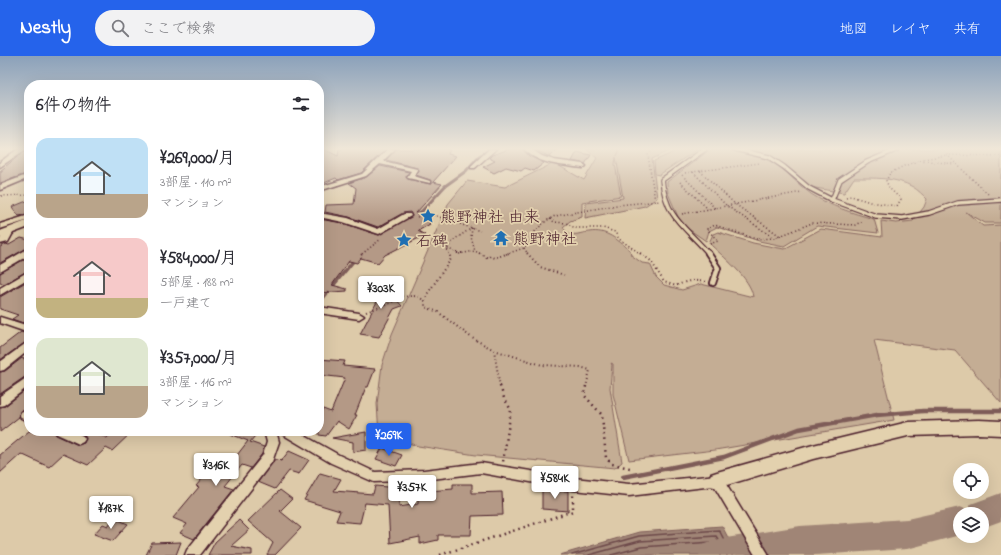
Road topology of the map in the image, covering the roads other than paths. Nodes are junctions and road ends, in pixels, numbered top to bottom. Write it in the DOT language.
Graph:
graph roads {
  1 [pos="367,172"];
  2 [pos="413,172"];
  3 [pos="673,172"];
  4 [pos="789,172"];
  5 [pos="852,172"];
  6 [pos="24,178"];
  7 [pos="428,182"];
  8 [pos="324,187"];
  9 [pos="0,188"];
  10 [pos="832,200"];
  11 [pos="1001,200"];
  12 [pos="324,216"];
  13 [pos="407,216"];
  14 [pos="24,220"];
  15 [pos="24,225"];
  16 [pos="3,231"];
  17 [pos="0,242"];
  18 [pos="24,254"];
  19 [pos="0,269"];
  20 [pos="24,277"];
  21 [pos="713,283"];
  22 [pos="0,292"];
  23 [pos="324,311"];
  24 [pos="357,315"];
  25 [pos="0,320"];
  26 [pos="24,328"];
  27 [pos="24,350"];
  28 [pos="0,367"];
  29 [pos="24,384"];
  30 [pos="0,402"];
  31 [pos="1001,428"];
  32 [pos="72,436"];
  33 [pos="272,436"];
  34 [pos="295,436"];
  35 [pos="79,439"];
  36 [pos="717,480"];
  37 [pos="192,555"];
  38 [pos="762,555"];
  1 -- 8 [label="street"];
  2 -- 7 [label="street"];
  3 -- 21 [label="lane"];
  4 -- 10 [label="lane"];
  5 -- 10 [label="lane"];
  6 -- 9 [label="street"];
  10 -- 11 [label="lane"];
  12 -- 13 [label="street"];
  14 -- 16 [label="street"];
  15 -- 16 [label="street"];
  16 -- 17 [label="street"];
  18 -- 19 [label="street"];
  20 -- 22 [label="street"];
  23 -- 24 [label="street"];
  25 -- 26 [label="street"];
  27 -- 28 [label="street"];
  29 -- 30 [label="street"];
  31 -- 36 [label="street"];
  32 -- 35 [label="street"];
  33 -- 37 [label="street"];
  34 -- 36 [label="street"];
  36 -- 38 [label="street"];
}
